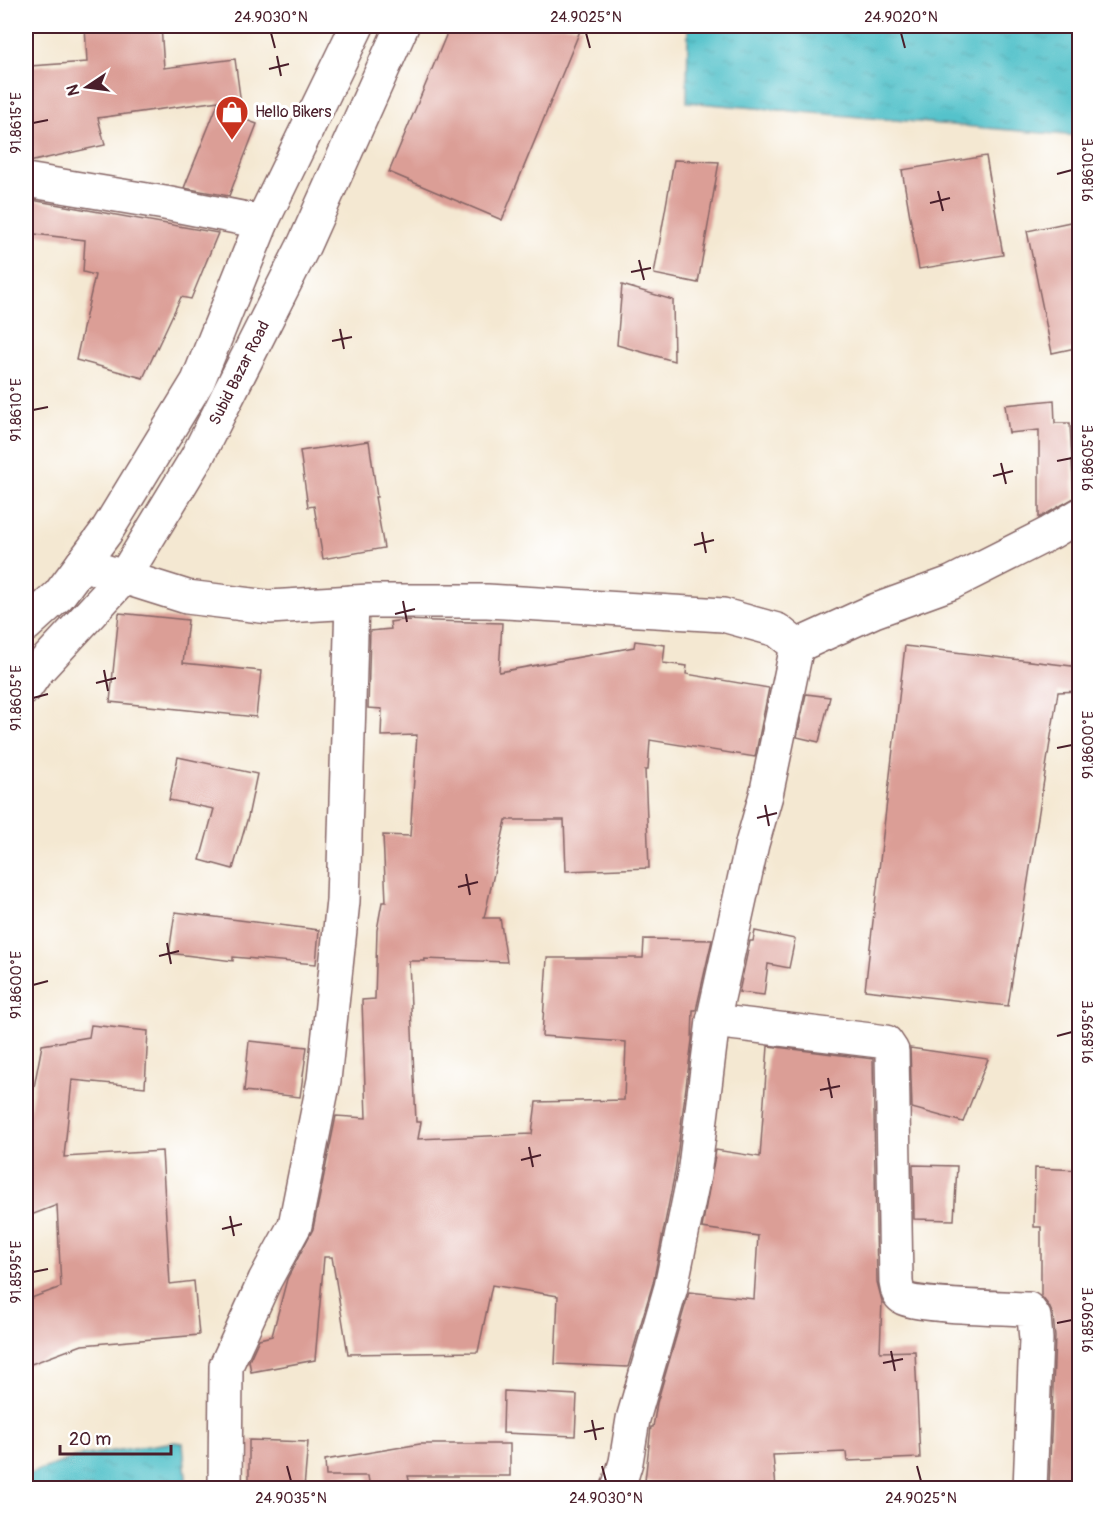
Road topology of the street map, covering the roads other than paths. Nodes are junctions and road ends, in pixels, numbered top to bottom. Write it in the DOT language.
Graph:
graph roads {
  1 [pos="357,26"];
  2 [pos="402,26"];
  3 [pos="26,180"];
  4 [pos="262,222"];
  5 [pos="1080,514"];
  6 [pos="82,564"];
  7 [pos="124,577"];
  8 [pos="352,602"];
  9 [pos="26,625"];
  10 [pos="797,646"];
  11 [pos="26,687"];
  12 [pos="713,1021"];
  13 [pos="225,1488"];
  14 [pos="618,1488"];
  15 [pos="1030,1488"];
  1 -- 4 [label="street, Subid Bazar Road"];
  2 -- 7 [label="street, Subid Bazar Road"];
  3 -- 4 [label="street"];
  4 -- 6 [label="street, Subid Bazar Road"];
  5 -- 10 [label="street"];
  6 -- 7 [label="street"];
  6 -- 9 [label="street, Subid Bazar Road"];
  7 -- 8 [label="street"];
  7 -- 11 [label="street, Subid Bazar Road"];
  8 -- 10 [label="street"];
  8 -- 13 [label="street"];
  10 -- 12 [label="street"];
  12 -- 14 [label="street"];
  12 -- 15 [label="street"];
}
